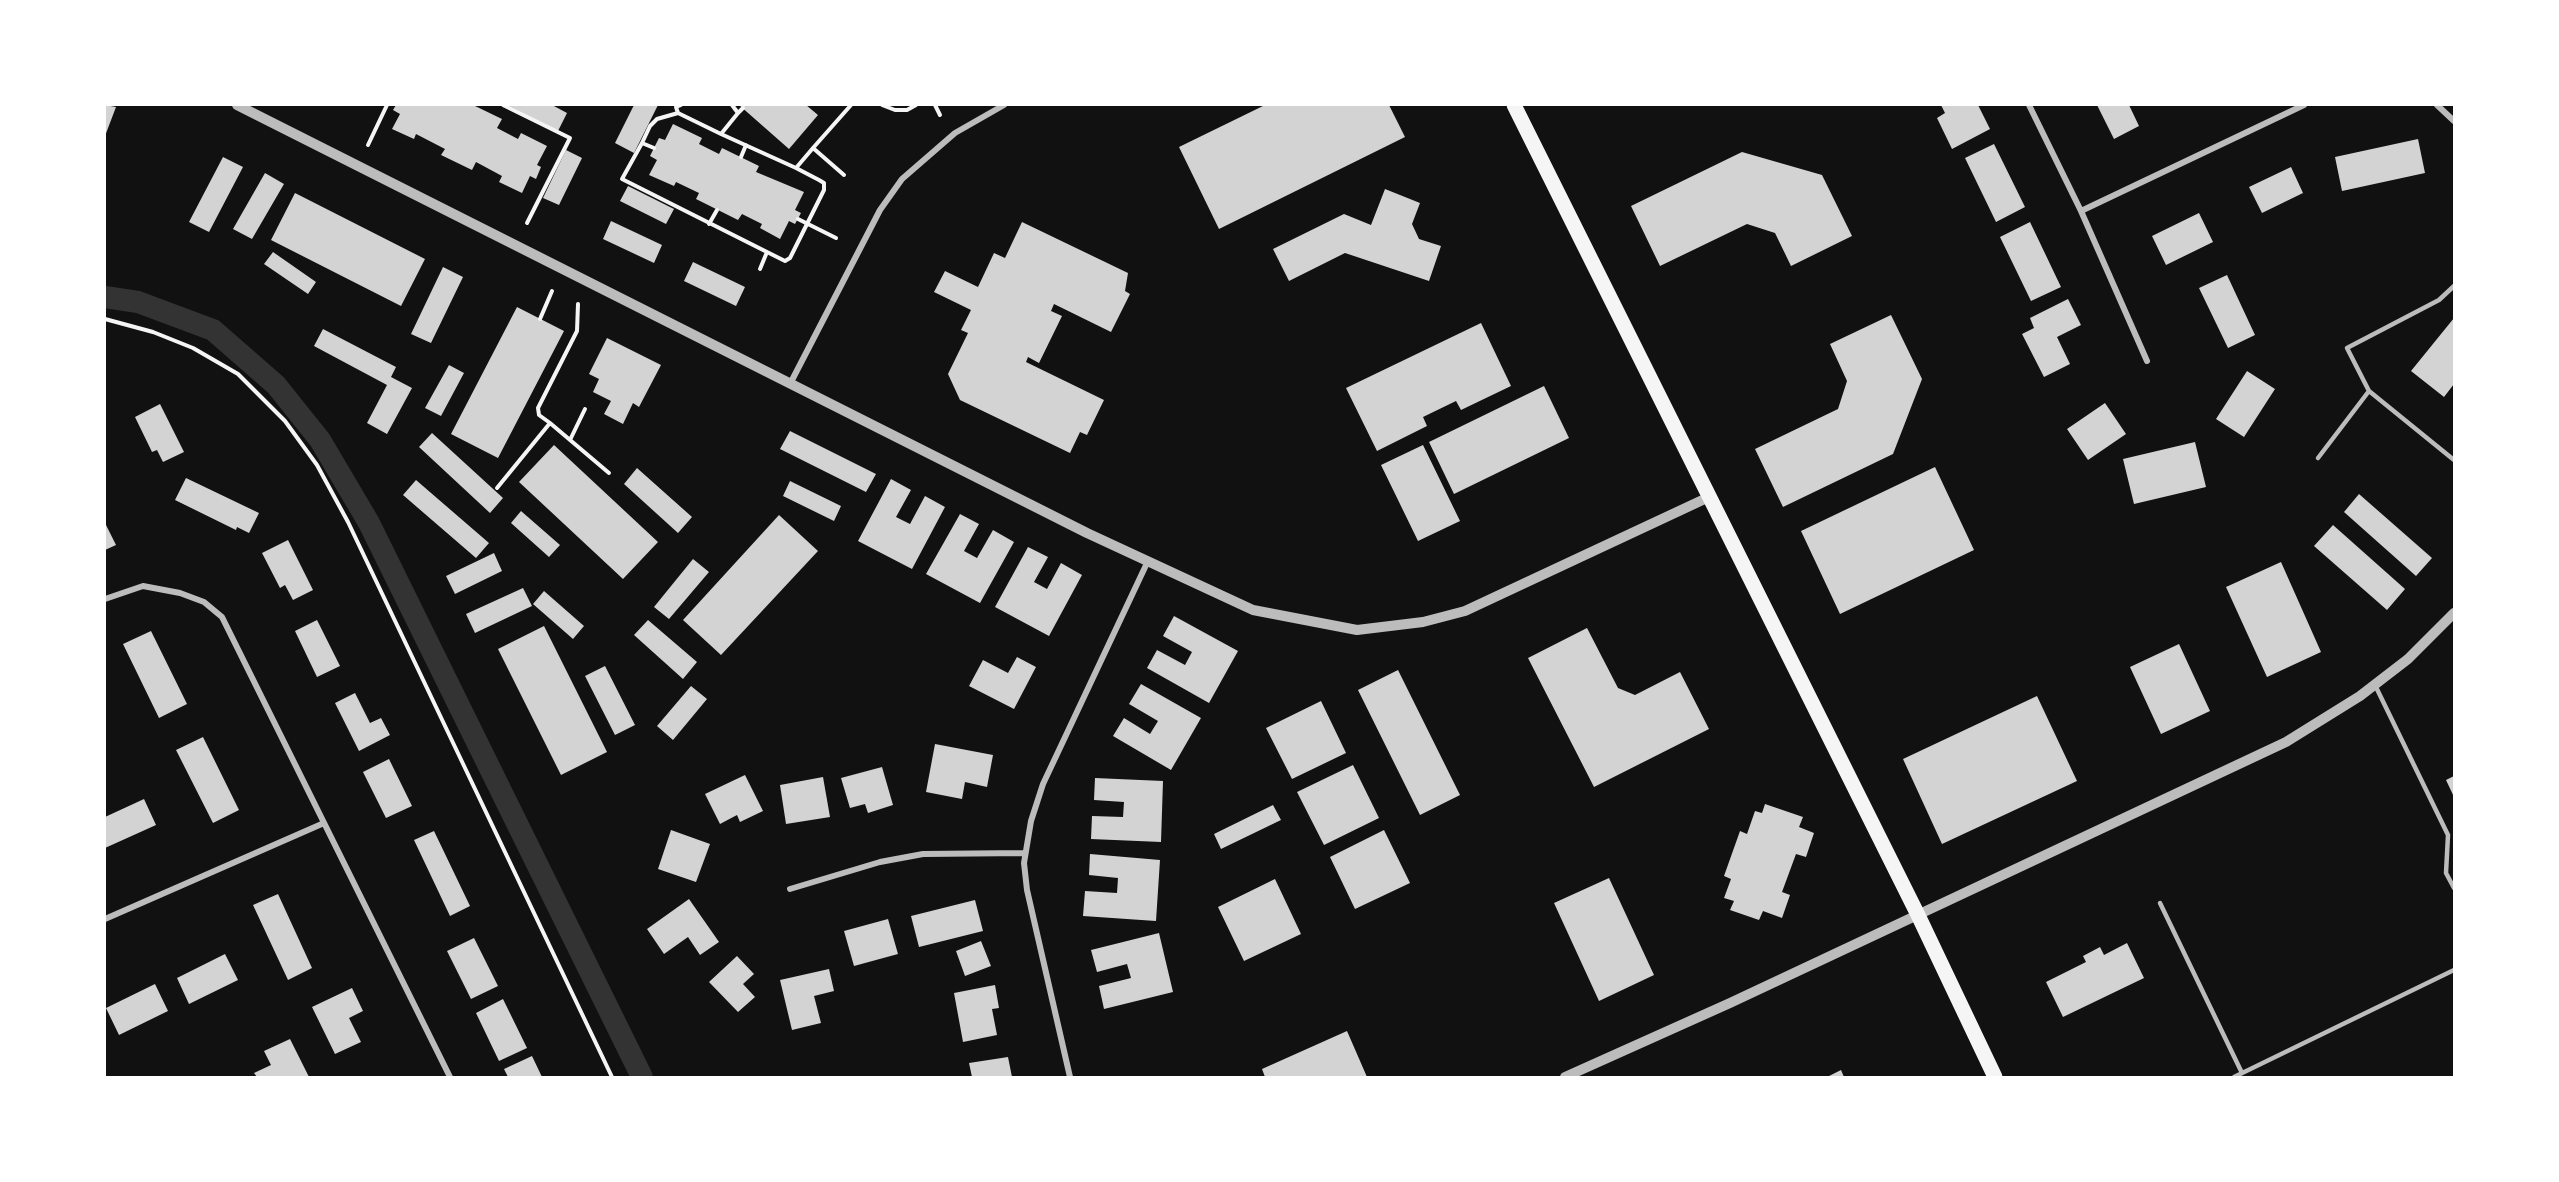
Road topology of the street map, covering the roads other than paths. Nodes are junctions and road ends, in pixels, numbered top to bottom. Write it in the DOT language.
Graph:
graph roads {
  1 [pos="237,105"];
  2 [pos="1004,105"];
  3 [pos="1514,105"];
  4 [pos="2029,105"];
  5 [pos="2304,105"];
  6 [pos="2437,105"];
  7 [pos="2454,121"];
  8 [pos="2081,211"];
  9 [pos="2454,286"];
  10 [pos="2147,361"];
  11 [pos="790,384"];
  12 [pos="2369,392"];
  13 [pos="2318,458"];
  14 [pos="2454,460"];
  15 [pos="1709,497"];
  16 [pos="1147,563"];
  17 [pos="105,599"];
  18 [pos="2454,613"];
  19 [pos="2374,684"];
  20 [pos="324,823"];
  21 [pos="1025,853"];
  22 [pos="2454,888"];
  23 [pos="790,889"];
  24 [pos="2160,903"];
  25 [pos="1918,915"];
  26 [pos="105,919"];
  27 [pos="2454,970"];
  28 [pos="2242,1073"];
  29 [pos="450,1077"];
  30 [pos="1070,1077"];
  31 [pos="1565,1077"];
  32 [pos="1995,1077"];
  33 [pos="2234,1077"];
  1 -- 11 [label="street"];
  2 -- 11 [label="street"];
  3 -- 15 [label="main road"];
  4 -- 8 [label="street"];
  5 -- 8 [label="street"];
  6 -- 7 [label="street"];
  8 -- 10 [label="street"];
  9 -- 12 [label="lane"];
  11 -- 16 [label="street"];
  12 -- 13 [label="lane"];
  12 -- 14 [label="lane"];
  15 -- 16 [label="street"];
  15 -- 25 [label="main road"];
  16 -- 21 [label="street"];
  17 -- 20 [label="street"];
  18 -- 19 [label="street"];
  19 -- 22 [label="lane"];
  19 -- 25 [label="street"];
  20 -- 26 [label="street"];
  20 -- 29 [label="street"];
  21 -- 23 [label="street"];
  21 -- 30 [label="street"];
  24 -- 28 [label="lane"];
  25 -- 31 [label="street"];
  25 -- 32 [label="main road"];
  27 -- 28 [label="lane"];
  28 -- 33 [label="lane"];
}
